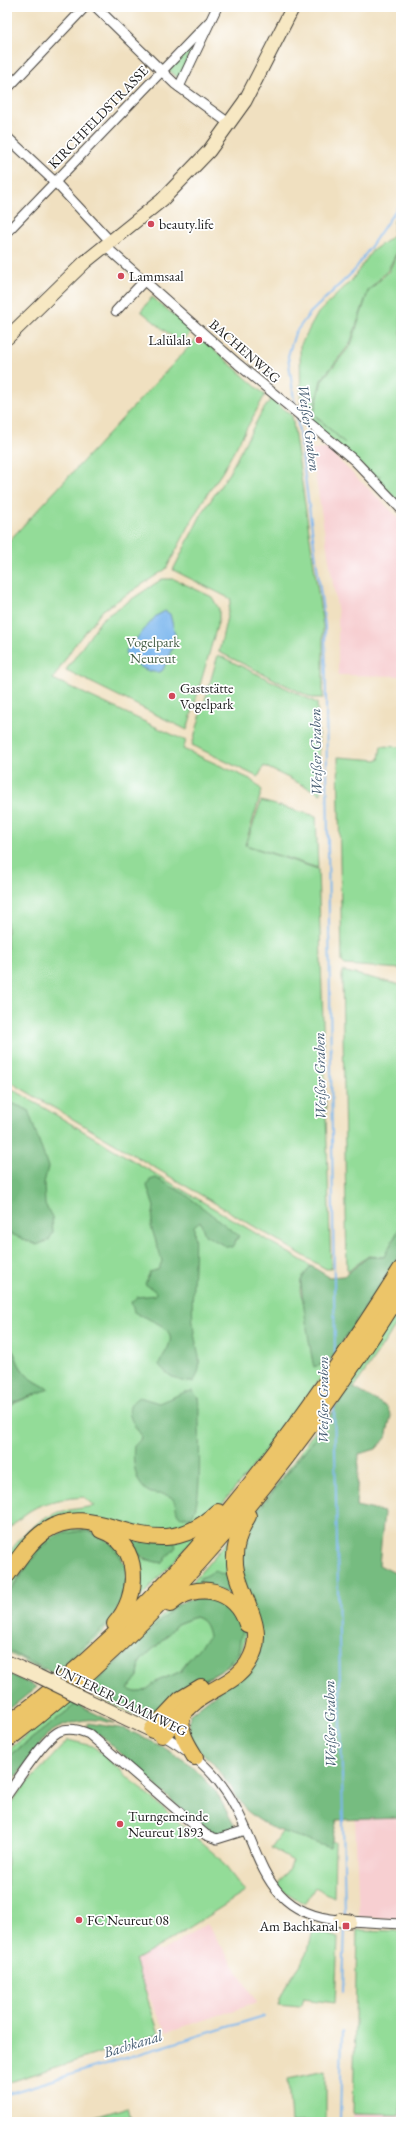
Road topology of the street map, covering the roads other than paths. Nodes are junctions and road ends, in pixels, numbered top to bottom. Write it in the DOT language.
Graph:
graph roads {
  1 [pos="85,7"];
  2 [pos="96,7"];
  3 [pos="217,7"];
  4 [pos="293,7"];
  5 [pos="209,22"];
  6 [pos="162,71"];
  7 [pos="179,87"];
  8 [pos="7,88"];
  9 [pos="230,124"];
  10 [pos="7,136"];
  11 [pos="55,182"];
  12 [pos="7,232"];
  13 [pos="108,244"];
  14 [pos="144,281"];
  15 [pos="116,311"];
  16 [pos="7,338"];
  17 [pos="401,509"];
  18 [pos="401,1269"];
  19 [pos="401,1291"];
  20 [pos="337,1378"];
  21 [pos="257,1476"];
  22 [pos="257,1495"];
  23 [pos="7,1575"];
  24 [pos="7,1584"];
  25 [pos="140,1626"];
  26 [pos="7,1662"];
  27 [pos="79,1665"];
  28 [pos="183,1714"];
  29 [pos="7,1725"];
  30 [pos="157,1733"];
  31 [pos="7,1740"];
  32 [pos="195,1757"];
  33 [pos="7,1795"];
  34 [pos="246,1830"];
  35 [pos="401,1924"];
  1 -- 8 [label="street"];
  2 -- 6 [label="street"];
  3 -- 5 [label="street, KIRCHFELDSTRASSE"];
  4 -- 9 [label="street"];
  5 -- 6 [label="street, KIRCHFELDSTRASSE"];
  5 -- 7 [label="street, KIRCHFELDSTRASSE"];
  6 -- 7 [label="street"];
  6 -- 11 [label="street, KIRCHFELDSTRASSE"];
  7 -- 9 [label="street"];
  9 -- 13 [label="street"];
  10 -- 11 [label="street, BACHENWEG"];
  11 -- 12 [label="street, KIRCHFELDSTRASSE"];
  11 -- 13 [label="street, BACHENWEG"];
  13 -- 14 [label="street, BACHENWEG"];
  13 -- 16 [label="street"];
  14 -- 15 [label="street"];
  14 -- 17 [label="street, BACHENWEG"];
  18 -- 20 [label="highway"];
  19 -- 20 [label="highway"];
  20 -- 21 [label="highway"];
  20 -- 22 [label="highway"];
  21 -- 23 [label="highway"];
  21 -- 27 [label="highway"];
  22 -- 25 [label="highway"];
  22 -- 28 [label="highway"];
  24 -- 27 [label="highway"];
  25 -- 30 [label="highway"];
  25 -- 31 [label="highway"];
  26 -- 30 [label="street, UNTERER DAMMWEG, bridge"];
  27 -- 29 [label="highway"];
  28 -- 30 [label="highway"];
  28 -- 32 [label="highway"];
  30 -- 32 [label="street, UNTERER DAMMWEG"];
  32 -- 34 [label="street, UNTERER DAMMWEG"];
  33 -- 34 [label="street"];
  34 -- 35 [label="street, UNTERER DAMMWEG"];
}
